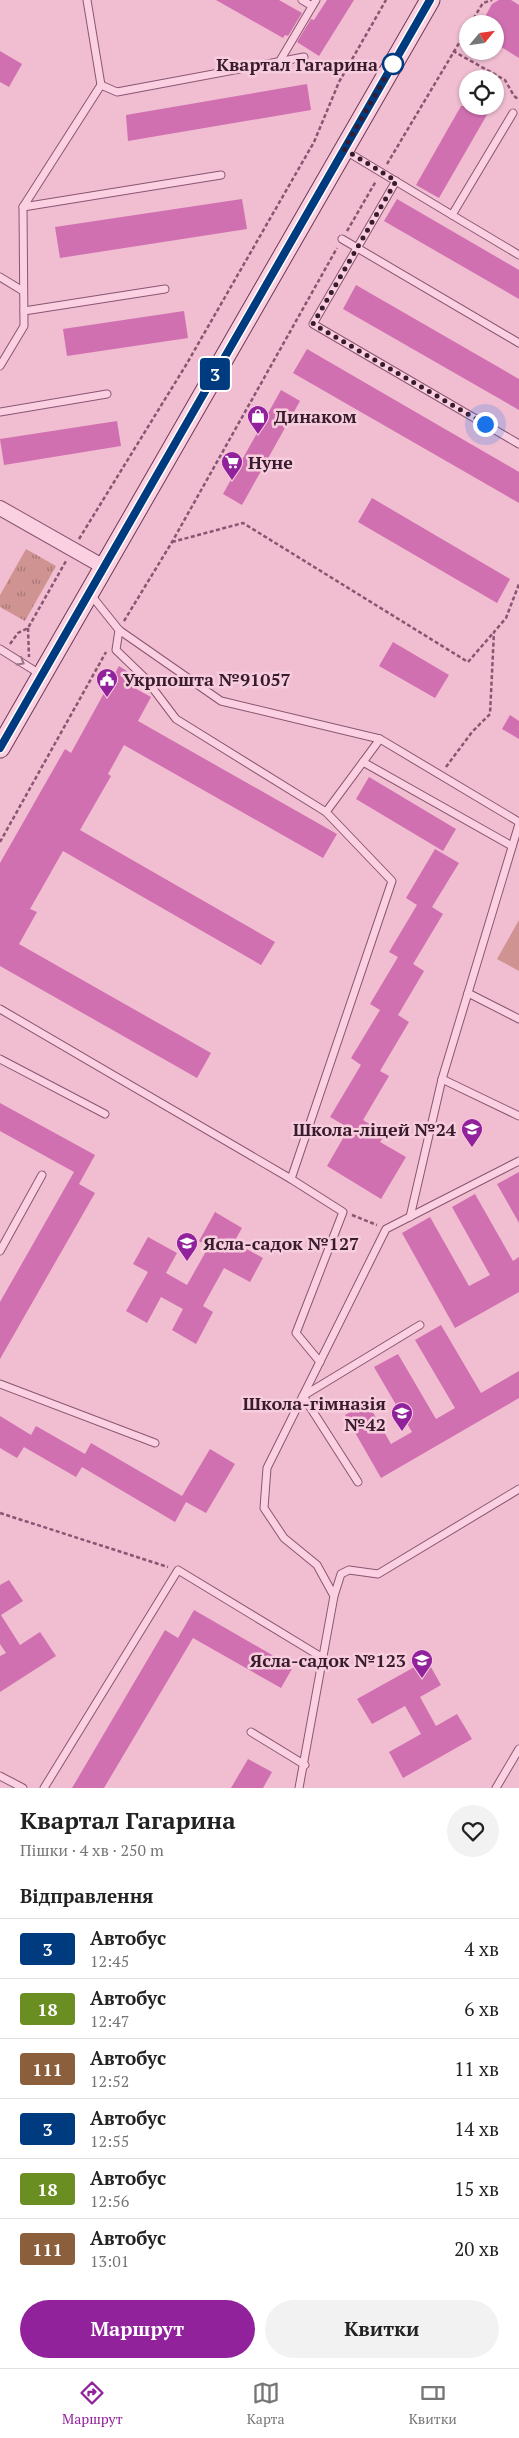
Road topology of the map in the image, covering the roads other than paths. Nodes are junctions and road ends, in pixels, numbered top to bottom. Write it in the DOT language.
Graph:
graph roads {
  1 [pos="87,0"];
  2 [pos="302,0"];
  3 [pos="430,0"];
  4 [pos="314,3"];
  5 [pos="304,57"];
  6 [pos="278,64"];
  7 [pos="101,85"];
  8 [pos="513,113"];
  9 [pos="344,149"];
  10 [pos="221,175"];
  11 [pos="396,181"];
  12 [pos="22,207"];
  13 [pos="452,215"];
  14 [pos="342,239"];
  15 [pos="358,248"];
  16 [pos="519,255"];
  17 [pos="0,277"];
  18 [pos="165,289"];
  19 [pos="23,291"];
  20 [pos="24,311"];
  21 [pos="519,343"];
  22 [pos="0,366"];
  23 [pos="107,394"];
  24 [pos="0,412"];
  25 [pos="519,444"];
  26 [pos="0,508"];
  27 [pos="104,567"];
  28 [pos="89,593"];
  29 [pos="119,630"];
  30 [pos="2,650"];
  31 [pos="42,675"];
  32 [pos="380,739"];
  33 [pos="0,748"];
  34 [pos="363,762"];
  35 [pos="326,812"];
  36 [pos="519,823"];
  37 [pos="512,846"];
  38 [pos="468,993"];
  39 [pos="0,1009"];
  40 [pos="519,1019"];
  41 [pos="0,1059"];
  42 [pos="442,1079"];
  43 [pos="105,1114"];
  44 [pos="519,1116"];
  45 [pos="519,1161"];
  46 [pos="42,1175"];
  47 [pos="291,1179"];
  48 [pos="410,1217"];
  49 [pos="0,1251"];
  50 [pos="420,1326"];
  51 [pos="320,1362"];
  52 [pos="0,1384"];
  53 [pos="303,1396"];
  54 [pos="155,1442"];
  55 [pos="358,1482"];
  56 [pos="519,1489"];
  57 [pos="334,1596"];
  58 [pos="323,1658"];
  59 [pos="251,1732"];
  60 [pos="519,1749"];
  61 [pos="305,1765"];
  62 [pos="0,1776"];
  63 [pos="23,1788"];
  64 [pos="44,1788"];
  65 [pos="299,1788"];
  66 [pos="496,1788"];
  1 -- 7 [label="lane"];
  2 -- 4 [label="lane"];
  3 -- 9 [label="street"];
  4 -- 6 [label="lane"];
  5 -- 6 [label="lane"];
  6 -- 7 [label="lane"];
  7 -- 12 [label="lane"];
  8 -- 13 [label="lane"];
  9 -- 11 [label="lane"];
  9 -- 27 [label="street"];
  10 -- 12 [label="lane"];
  11 -- 13 [label="lane"];
  11 -- 15 [label="lane"];
  12 -- 19 [label="lane"];
  13 -- 16 [label="lane"];
  14 -- 15 [label="lane"];
  15 -- 21 [label="lane"];
  15 -- 25 [label="lane"];
  17 -- 19 [label="lane"];
  18 -- 20 [label="lane"];
  19 -- 20 [label="lane"];
  20 -- 22 [label="lane"];
  23 -- 24 [label="lane"];
  26 -- 27 [label="street"];
  27 -- 28 [label="street"];
  28 -- 29 [label="lane"];
  28 -- 31 [label="street"];
  29 -- 32 [label="lane"];
  29 -- 35 [label="lane"];
  30 -- 31 [label="lane, one-way"];
  31 -- 33 [label="street"];
  32 -- 34 [label="lane"];
  32 -- 36 [label="lane"];
  34 -- 35 [label="lane"];
  34 -- 37 [label="lane"];
  35 -- 47 [label="lane"];
  36 -- 37 [label="lane"];
  37 -- 38 [label="lane"];
  38 -- 40 [label="lane"];
  38 -- 42 [label="lane"];
  39 -- 47 [label="lane"];
  41 -- 43 [label="lane"];
  42 -- 44 [label="lane"];
  42 -- 48 [label="lane"];
  45 -- 48 [label="lane"];
  46 -- 49 [label="lane"];
  47 -- 51 [label="lane"];
  48 -- 51 [label="lane"];
  50 -- 53 [label="lane"];
  51 -- 53 [label="lane"];
  52 -- 54 [label="lane"];
  53 -- 55 [label="lane"];
  53 -- 57 [label="lane"];
  56 -- 57 [label="lane"];
  57 -- 58 [label="lane"];
  58 -- 61 [label="lane"];
  58 -- 64 [label="lane"];
  59 -- 61 [label="lane"];
  60 -- 66 [label="lane"];
  61 -- 65 [label="lane"];
  62 -- 63 [label="lane"];
}
